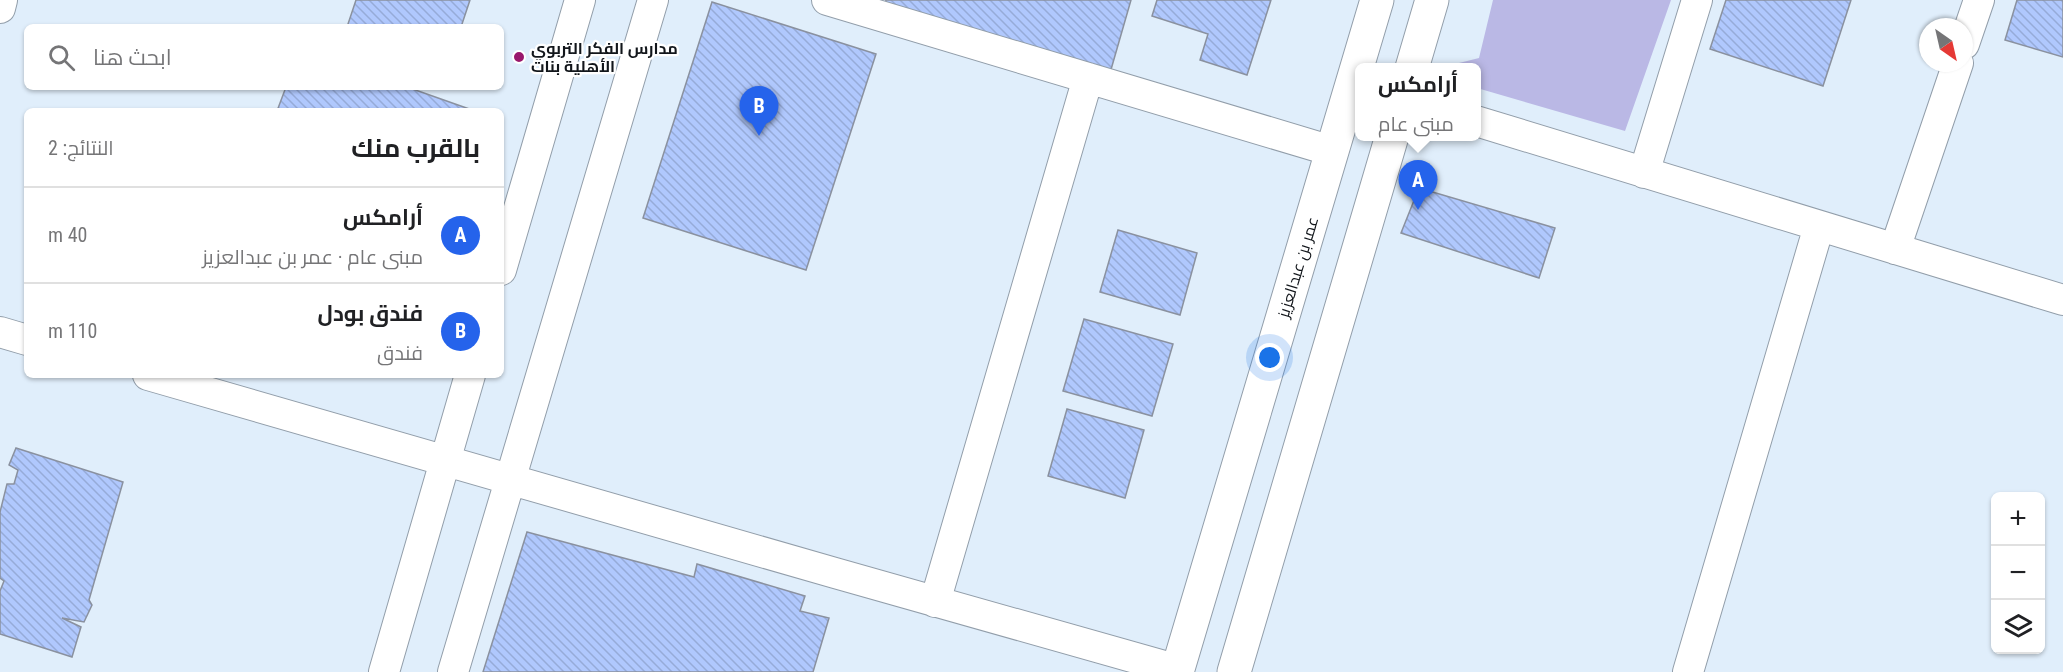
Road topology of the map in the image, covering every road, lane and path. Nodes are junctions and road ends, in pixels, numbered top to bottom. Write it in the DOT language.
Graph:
graph roads {
  1 [pos="2,0"];
  2 [pos="580,0"];
  3 [pos="654,0"];
  4 [pos="827,0"];
  5 [pos="1377,0"];
  6 [pos="1432,0"];
  7 [pos="1697,0"];
  8 [pos="1979,0"];
  9 [pos="0,8"];
  10 [pos="1973,18"];
  11 [pos="1358,63"];
  12 [pos="1413,63"];
  13 [pos="1955,72"];
  14 [pos="1355,74"];
  15 [pos="1088,78"];
  16 [pos="1481,123"];
  17 [pos="1391,141"];
  18 [pos="1332,151"];
  19 [pos="1644,173"];
  20 [pos="1820,226"];
  21 [pos="1895,249"];
  22 [pos="504,260"];
  23 [pos="2063,300"];
  24 [pos="0,332"];
  25 [pos="24,339"];
  26 [pos="158,378"];
  27 [pos="469,378"];
  28 [pos="445,460"];
  29 [pos="511,478"];
  30 [pos="935,602"];
  31 [pos="1177,671"];
  32 [pos="1694,671"];
  33 [pos="384,672"];
  34 [pos="453,672"];
  35 [pos="1234,672"];
  1 -- 9 [label="street"];
  2 -- 22 [label="street"];
  3 -- 29 [label="street"];
  4 -- 15 [label="street"];
  5 -- 11 [label="street, عمر بن عبدالعزيز"];
  6 -- 12 [label="street"];
  7 -- 19 [label="street"];
  8 -- 10 [label="street"];
  13 -- 21 [label="street"];
  14 -- 18 [label="street, عمر بن عبدالعزيز"];
  15 -- 18 [label="street"];
  15 -- 30 [label="street"];
  16 -- 19 [label="street"];
  17 -- 35 [label="street"];
  18 -- 31 [label="street, عمر بن عبدالعزيز"];
  19 -- 20 [label="street"];
  20 -- 21 [label="street"];
  20 -- 32 [label="street"];
  21 -- 23 [label="street"];
  24 -- 25 [label="street"];
  26 -- 28 [label="street"];
  27 -- 28 [label="street"];
  28 -- 29 [label="street"];
  28 -- 33 [label="street"];
  29 -- 30 [label="street"];
  29 -- 34 [label="street"];
  30 -- 31 [label="street"];
}
